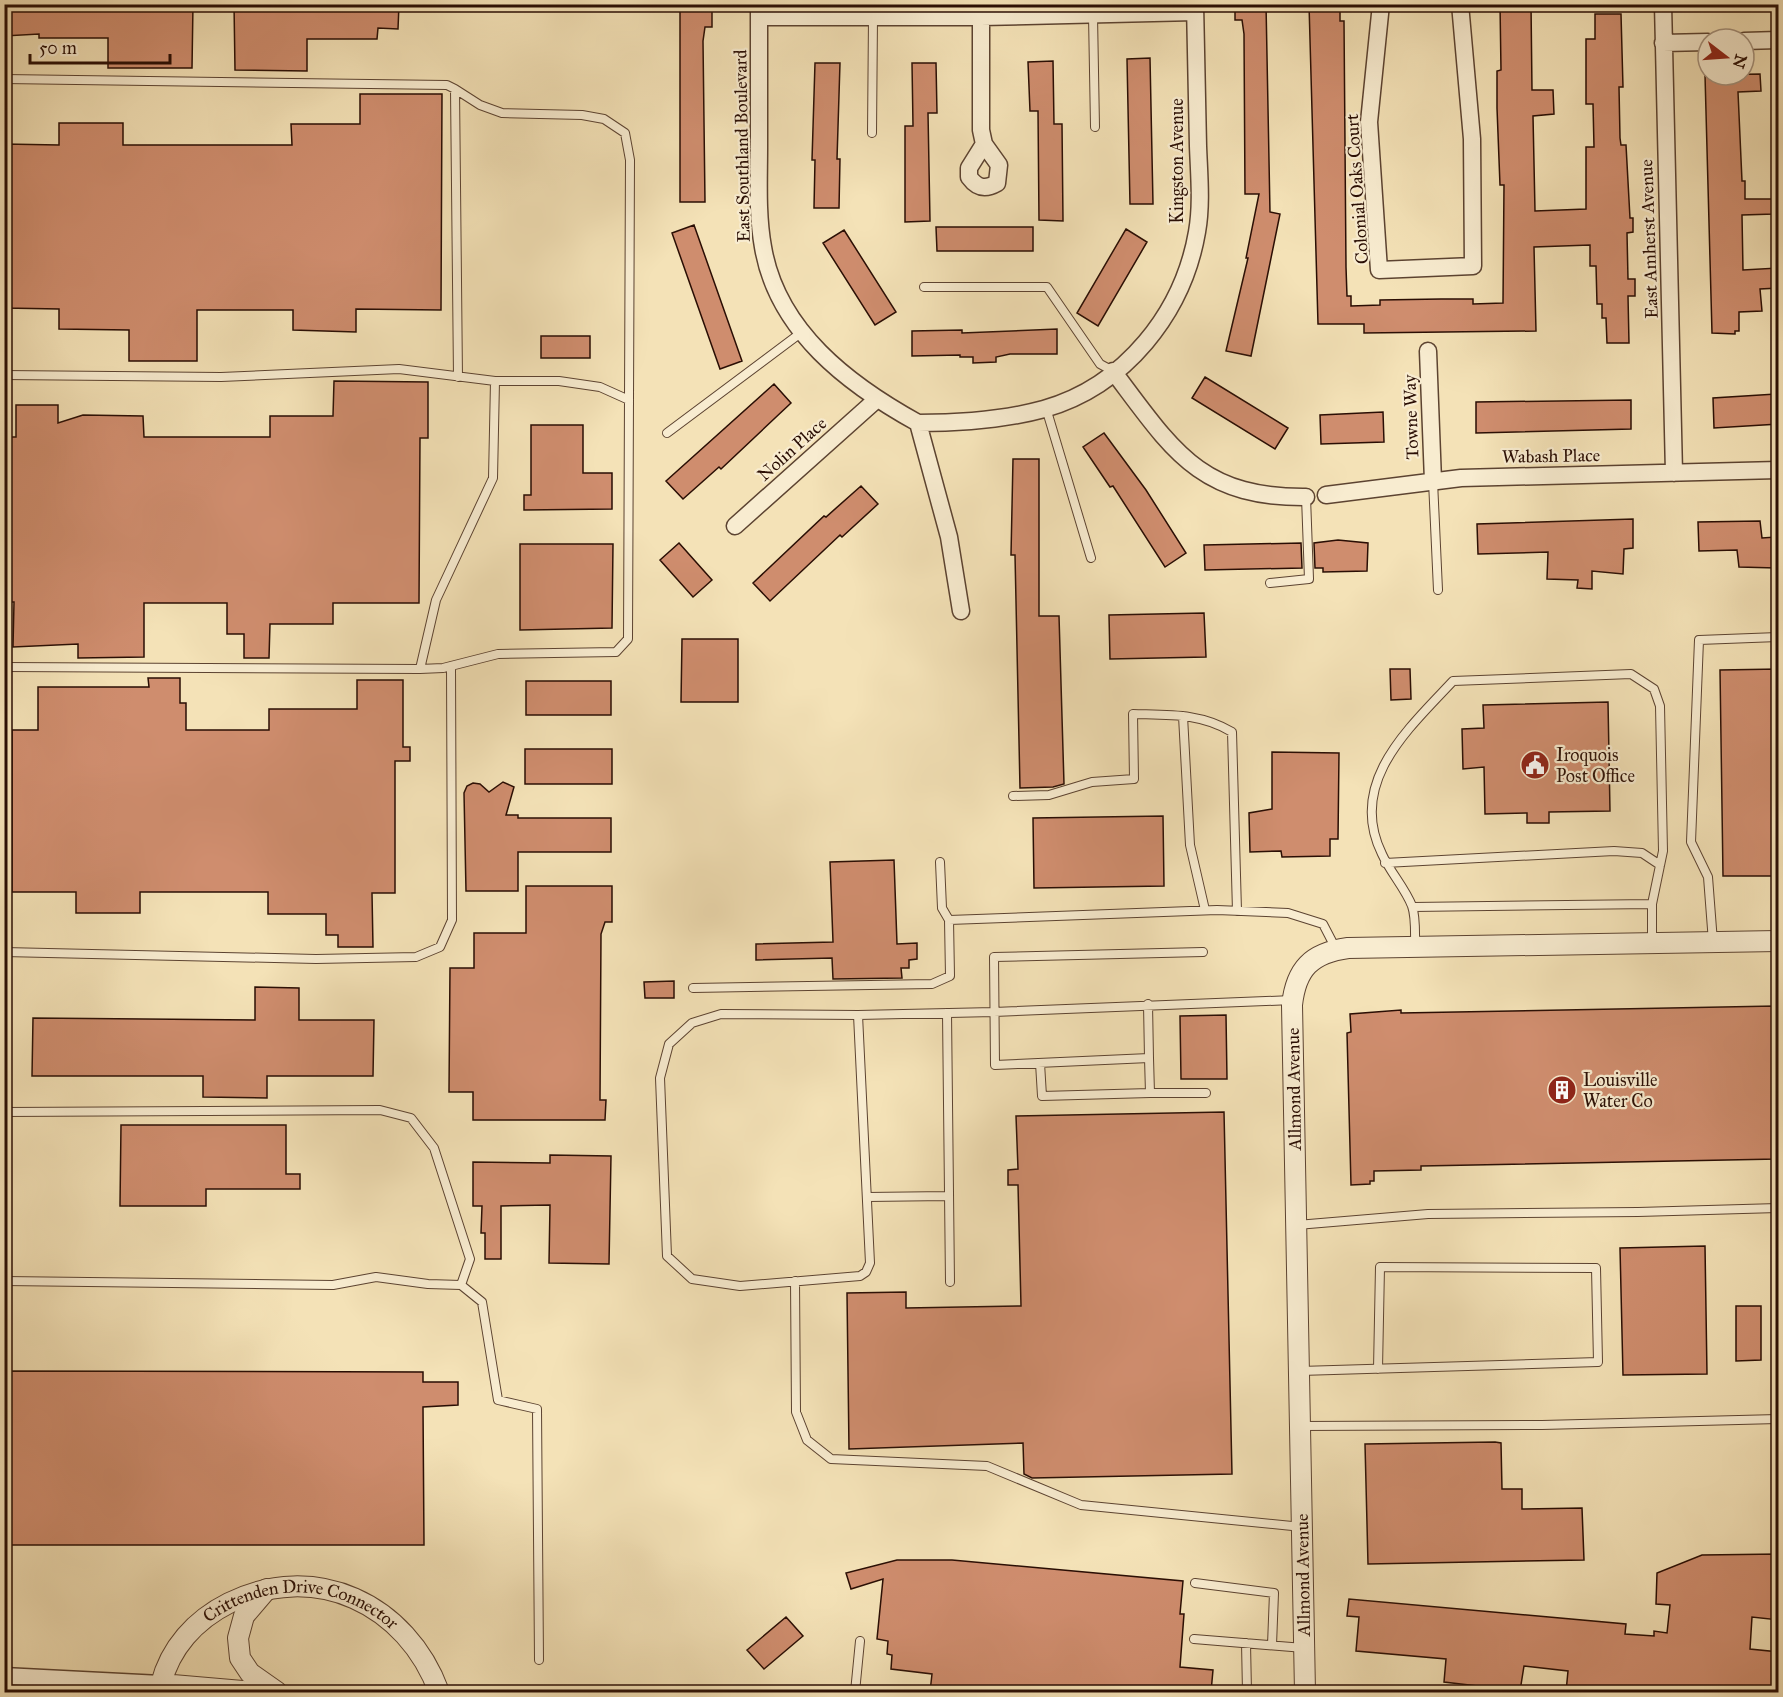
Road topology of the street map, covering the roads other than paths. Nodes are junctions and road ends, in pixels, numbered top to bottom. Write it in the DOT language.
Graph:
graph roads {
  1 [pos="1381,4"];
  2 [pos="1460,4"];
  3 [pos="1663,4"];
  4 [pos="1195,8"];
  5 [pos="759,11"];
  6 [pos="981,11"];
  7 [pos="1093,15"];
  8 [pos="873,17"];
  9 [pos="1779,40"];
  10 [pos="1756,41"];
  11 [pos="1696,42"];
  12 [pos="1664,43"];
  13 [pos="4,79"];
  14 [pos="455,89"];
  15 [pos="1095,127"];
  16 [pos="872,133"];
  17 [pos="984,144"];
  18 [pos="924,287"];
  19 [pos="802,332"];
  20 [pos="1428,351"];
  21 [pos="1113,371"];
  22 [pos="4,375"];
  23 [pos="458,376"];
  24 [pos="495,381"];
  25 [pos="629,400"];
  26 [pos="876,400"];
  27 [pos="1046,408"];
  28 [pos="918,423"];
  29 [pos="667,433"];
  30 [pos="1779,470"];
  31 [pos="1674,473"];
  32 [pos="1433,481"];
  33 [pos="1326,495"];
  34 [pos="1306,497"];
  35 [pos="735,526"];
  36 [pos="1091,558"];
  37 [pos="1270,583"];
  38 [pos="1438,590"];
  39 [pos="961,611"];
  40 [pos="1779,637"];
  41 [pos="451,666"];
  42 [pos="4,667"];
  43 [pos="420,669"];
  44 [pos="1183,716"];
  45 [pos="1013,796"];
  46 [pos="940,862"];
  47 [pos="1385,863"];
  48 [pos="1660,865"];
  49 [pos="1652,904"];
  50 [pos="1413,907"];
  51 [pos="1205,910"];
  52 [pos="1237,911"];
  53 [pos="949,920"];
  54 [pos="1779,941"];
  55 [pos="1713,942"];
  56 [pos="1652,943"];
  57 [pos="1415,947"];
  58 [pos="1337,950"];
  59 [pos="4,952"];
  60 [pos="1203,952"];
  61 [pos="693,988"];
  62 [pos="1293,1000"];
  63 [pos="1148,1004"];
  64 [pos="994,1012"];
  65 [pos="947,1013"];
  66 [pos="858,1015"];
  67 [pos="1149,1058"];
  68 [pos="1040,1063"];
  69 [pos="1150,1093"];
  70 [pos="1206,1093"];
  71 [pos="4,1112"];
  72 [pos="948,1196"];
  73 [pos="867,1197"];
  74 [pos="1779,1208"];
  75 [pos="1296,1225"];
  76 [pos="4,1281"];
  77 [pos="795,1281"];
  78 [pos="950,1282"];
  79 [pos="461,1285"];
  80 [pos="1378,1369"];
  81 [pos="1299,1371"];
  82 [pos="1779,1419"];
  83 [pos="1300,1426"];
  84 [pos="1302,1527"];
  85 [pos="1195,1583"];
  86 [pos="267,1589"];
  87 [pos="1194,1639"];
  88 [pos="860,1641"];
  89 [pos="1246,1643"];
  90 [pos="1272,1646"];
  91 [pos="1304,1648"];
  92 [pos="539,1660"];
  93 [pos="4,1676"];
  94 [pos="161,1684"];
  95 [pos="436,1685"];
  96 [pos="254,1692"];
  97 [pos="277,1692"];
  98 [pos="855,1692"];
  99 [pos="1247,1692"];
  100 [pos="1305,1692"];
  1 -- 2 [label="street, Colonial Oaks Court"];
  3 -- 12 [label="street, East Amherst Avenue"];
  4 -- 7 [label="street"];
  4 -- 21 [label="street, Kingston Avenue"];
  5 -- 8 [label="street"];
  5 -- 19 [label="street, East Southland Boulevard"];
  6 -- 7 [label="street"];
  6 -- 8 [label="street"];
  6 -- 17 [label="street"];
  7 -- 15 [label="lane"];
  8 -- 16 [label="lane"];
  9 -- 10 [label="street"];
  11 -- 12 [label="street"];
  12 -- 31 [label="street, East Amherst Avenue"];
  13 -- 14 [label="lane"];
  14 -- 23 [label="lane"];
  14 -- 25 [label="lane"];
  18 -- 21 [label="lane"];
  19 -- 26 [label="street, East Southland Boulevard"];
  19 -- 29 [label="lane"];
  20 -- 32 [label="street, Towne Way"];
  21 -- 27 [label="street, Kingston Avenue"];
  21 -- 34 [label="street"];
  22 -- 23 [label="lane"];
  23 -- 24 [label="lane"];
  24 -- 25 [label="lane"];
  24 -- 43 [label="lane"];
  25 -- 41 [label="lane"];
  26 -- 28 [label="street, East Southland Boulevard"];
  26 -- 35 [label="street, Nolin Place"];
  27 -- 28 [label="street, Kingston Avenue"];
  27 -- 36 [label="lane"];
  28 -- 39 [label="street"];
  30 -- 31 [label="street, Wabash Place"];
  31 -- 32 [label="street, Wabash Place"];
  32 -- 33 [label="street, Wabash Place"];
  32 -- 38 [label="lane"];
  34 -- 37 [label="lane"];
  40 -- 55 [label="lane"];
  41 -- 43 [label="lane"];
  41 -- 59 [label="lane"];
  42 -- 43 [label="lane"];
  44 -- 45 [label="lane"];
  44 -- 51 [label="lane"];
  44 -- 52 [label="lane"];
  46 -- 53 [label="lane"];
  47 -- 48 [label="lane"];
  47 -- 48 [label="lane"];
  47 -- 50 [label="lane"];
  48 -- 49 [label="lane"];
  49 -- 50 [label="lane"];
  49 -- 56 [label="lane"];
  50 -- 57 [label="lane"];
  51 -- 52 [label="lane"];
  51 -- 53 [label="lane"];
  52 -- 58 [label="lane"];
  53 -- 61 [label="lane"];
  54 -- 55 [label="street, Allmond Avenue"];
  55 -- 56 [label="street, Allmond Avenue"];
  56 -- 57 [label="street, Allmond Avenue"];
  57 -- 58 [label="street, Allmond Avenue"];
  58 -- 62 [label="street, Allmond Avenue"];
  60 -- 64 [label="lane"];
  62 -- 63 [label="lane"];
  62 -- 75 [label="street, Allmond Avenue"];
  63 -- 64 [label="lane"];
  63 -- 67 [label="lane"];
  64 -- 65 [label="lane"];
  64 -- 68 [label="lane"];
  65 -- 66 [label="lane"];
  65 -- 72 [label="lane"];
  66 -- 73 [label="lane"];
  66 -- 77 [label="lane"];
  67 -- 68 [label="lane"];
  67 -- 69 [label="lane"];
  68 -- 69 [label="lane"];
  69 -- 70 [label="lane"];
  71 -- 79 [label="lane"];
  72 -- 73 [label="lane"];
  72 -- 78 [label="lane"];
  73 -- 77 [label="lane"];
  74 -- 75 [label="lane"];
  75 -- 81 [label="street, Allmond Avenue"];
  76 -- 79 [label="lane"];
  77 -- 84 [label="lane"];
  79 -- 92 [label="lane"];
  80 -- 80 [label="lane"];
  80 -- 81 [label="lane"];
  81 -- 83 [label="street, Allmond Avenue"];
  82 -- 83 [label="lane"];
  83 -- 84 [label="street, Allmond Avenue"];
  84 -- 91 [label="street, Allmond Avenue"];
  85 -- 90 [label="lane"];
  86 -- 94 [label="street, Crittenden Drive Connector"];
  86 -- 95 [label="street, Crittenden Drive Connector"];
  86 -- 97 [label="street"];
  87 -- 89 [label="lane"];
  88 -- 98 [label="lane"];
  89 -- 90 [label="lane"];
  89 -- 99 [label="lane"];
  90 -- 91 [label="lane"];
  91 -- 100 [label="street, Allmond Avenue"];
  93 -- 94 [label="street"];
  94 -- 96 [label="street"];
}
